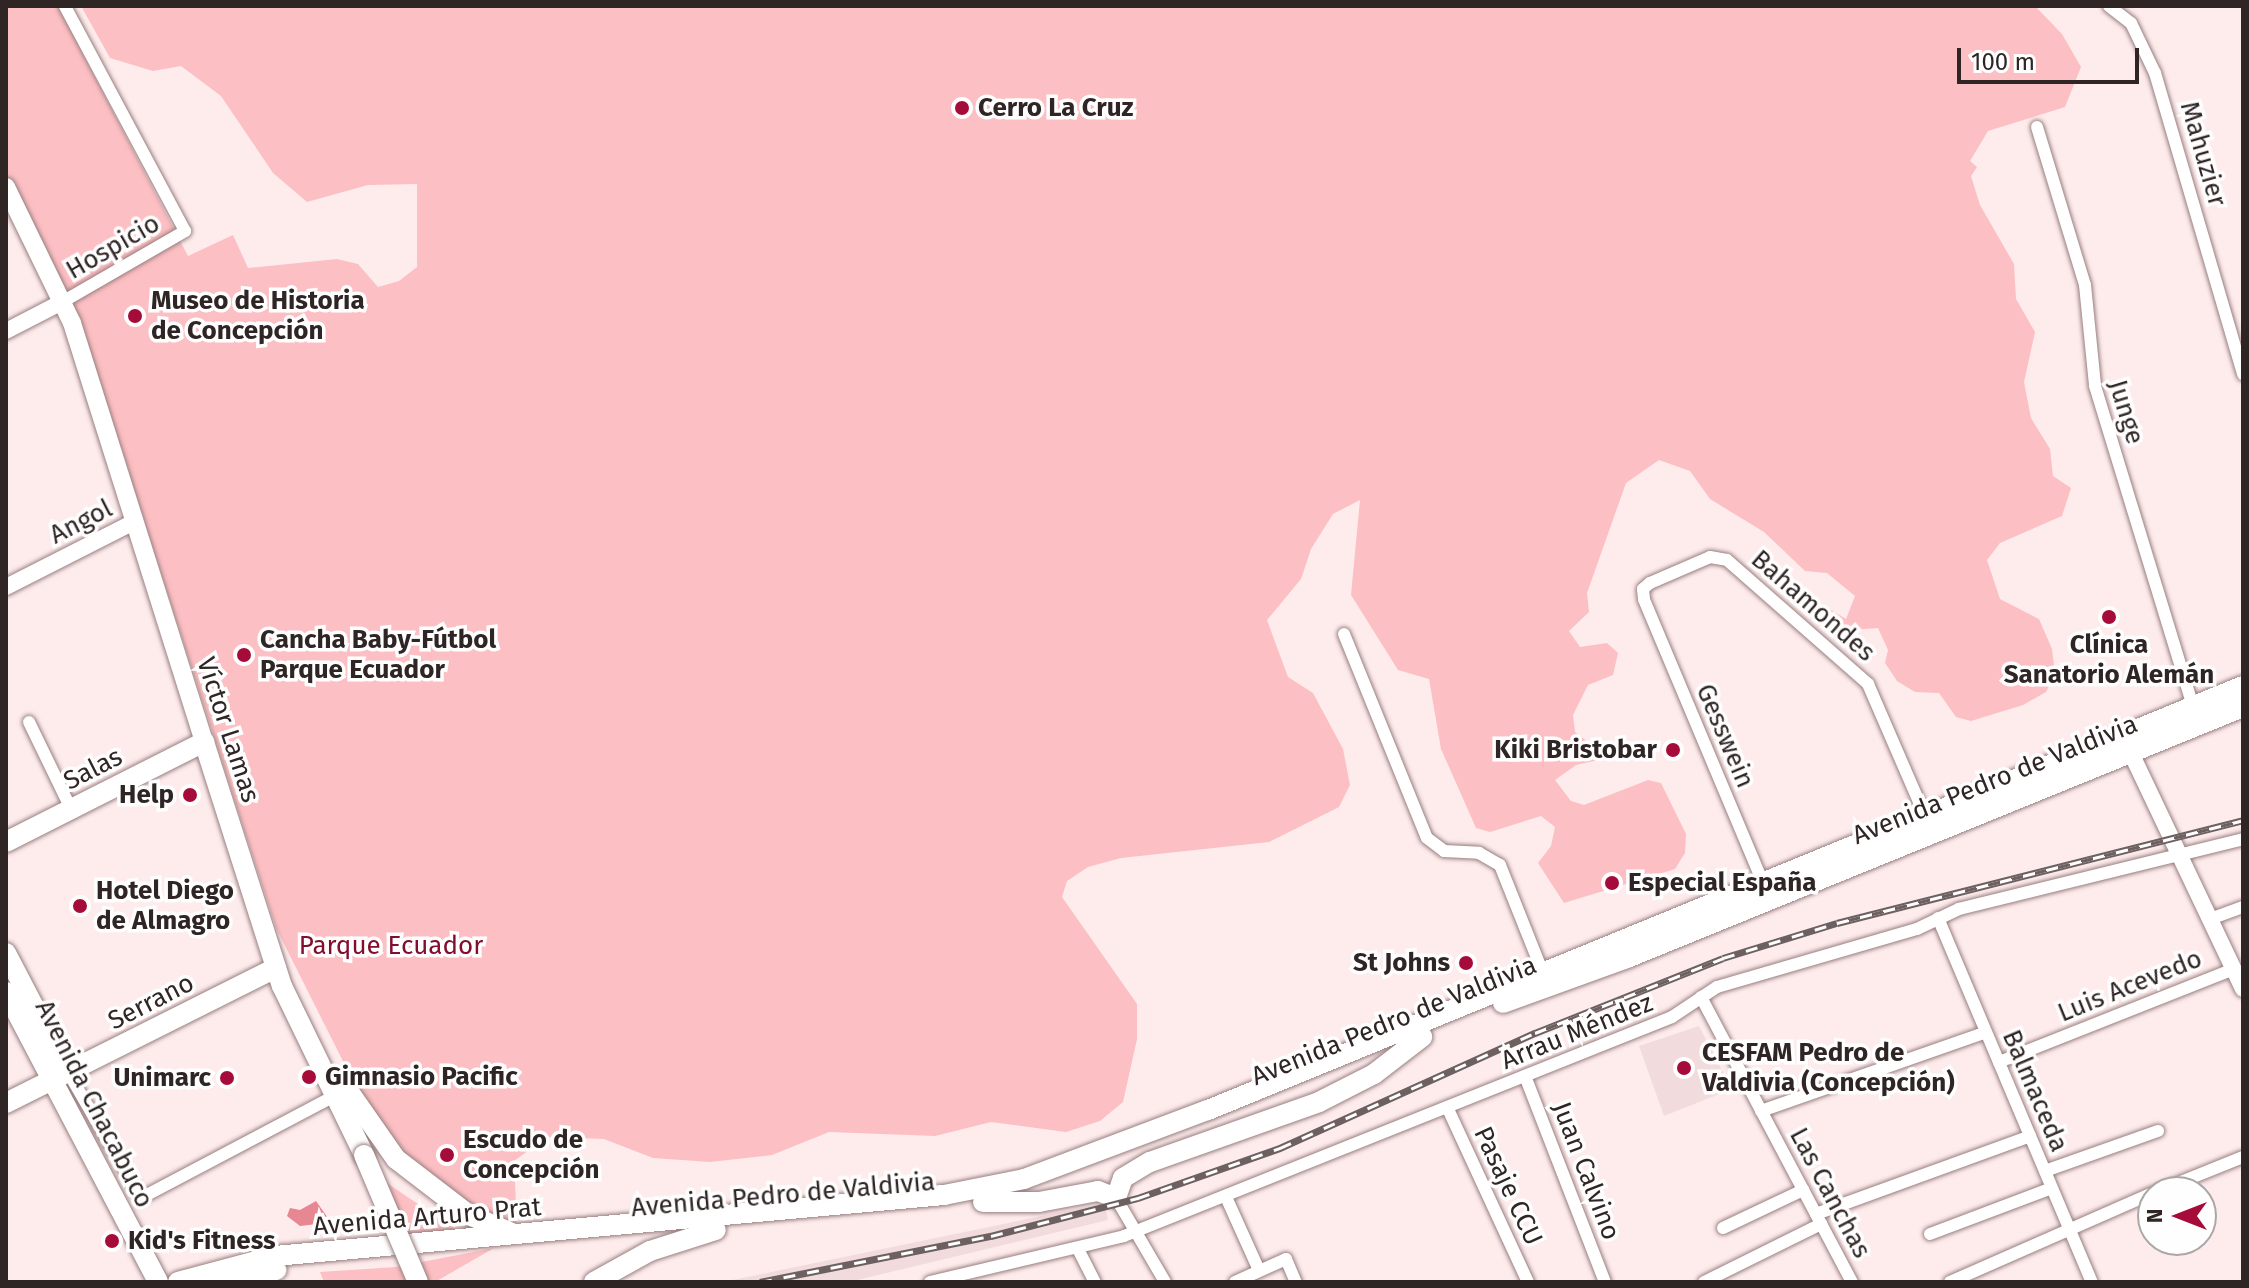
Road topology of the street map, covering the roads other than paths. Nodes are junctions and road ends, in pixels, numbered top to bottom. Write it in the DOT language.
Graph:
graph roads {
  1 [pos="65,6"];
  2 [pos="2109,6"];
  3 [pos="2037,127"];
  4 [pos="6,187"];
  5 [pos="64,301"];
  6 [pos="6,331"];
  7 [pos="2243,374"];
  8 [pos="134,522"];
  9 [pos="6,587"];
  10 [pos="1643,589"];
  11 [pos="1344,634"];
  12 [pos="2243,686"];
  13 [pos="2193,706"];
  14 [pos="2243,707"];
  15 [pos="2210,721"];
  16 [pos="29,722"];
  17 [pos="2139,728"];
  18 [pos="2112,740"];
  19 [pos="204,742"];
  20 [pos="2131,753"];
  21 [pos="71,809"];
  22 [pos="1925,816"];
  23 [pos="2243,839"];
  24 [pos="6,842"];
  25 [pos="2179,855"];
  26 [pos="1767,890"];
  27 [pos="2243,907"];
  28 [pos="1938,918"];
  29 [pos="2210,919"];
  30 [pos="6,953"];
  31 [pos="276,968"];
  32 [pos="2234,969"];
  33 [pos="1543,973"];
  34 [pos="2243,989"];
  35 [pos="6,992"];
  36 [pos="1701,997"];
  37 [pos="1986,1032"];
  38 [pos="1422,1037"];
  39 [pos="1348,1060"];
  40 [pos="1999,1062"];
  41 [pos="60,1076"];
  42 [pos="1525,1076"];
  43 [pos="1341,1092"];
  44 [pos="336,1095"];
  45 [pos="6,1103"];
  46 [pos="1448,1109"];
  47 [pos="1296,1111"];
  48 [pos="1761,1111"];
  49 [pos="1213,1123"];
  50 [pos="2158,1131"];
  51 [pos="2030,1136"];
  52 [pos="2243,1157"];
  53 [pos="2045,1171"];
  54 [pos="2197,1176"];
  55 [pos="2052,1188"];
  56 [pos="1803,1190"];
  57 [pos="1226,1197"];
  58 [pos="1116,1198"];
  59 [pos="2137,1201"];
  60 [pos="983,1202"];
  61 [pos="1818,1219"];
  62 [pos="635,1224"];
  63 [pos="1723,1228"];
  64 [pos="2070,1229"];
  65 [pos="716,1230"];
  66 [pos="1136,1231"];
  67 [pos="1930,1234"];
  68 [pos="525,1240"];
  69 [pos="1078,1249"];
  70 [pos="1259,1270"];
  71 [pos="979,1277"];
  72 [pos="158,1282"];
  73 [pos="178,1282"];
  74 [pos="230,1282"];
  75 [pos="418,1282"];
  76 [pos="594,1282"];
  77 [pos="930,1282"];
  78 [pos="1095,1282"];
  79 [pos="1165,1282"];
  80 [pos="1235,1282"];
  81 [pos="1296,1282"];
  82 [pos="1528,1282"];
  83 [pos="1605,1282"];
  84 [pos="1704,1282"];
  85 [pos="1852,1282"];
  86 [pos="1950,1282"];
  87 [pos="2092,1282"];
  1 -- 5 [label="street, Hospicio"];
  2 -- 7 [label="street, Mahuzier"];
  3 -- 13 [label="street, Junge"];
  4 -- 5 [label="main road, Víctor Lamas"];
  5 -- 6 [label="street"];
  5 -- 8 [label="main road, Víctor Lamas"];
  8 -- 9 [label="street, Angol"];
  8 -- 19 [label="main road, Víctor Lamas"];
  10 -- 22 [label="street, Bahamondes"];
  10 -- 26 [label="street, Gesswein"];
  11 -- 33 [label="street"];
  12 -- 13 [label="main road, Avenida Pedro de Valdivia"];
  13 -- 15 [label="main road"];
  13 -- 17 [label="main road, Avenida Pedro de Valdivia"];
  14 -- 15 [label="main road, Avenida Pedro de Valdivia"];
  15 -- 20 [label="main road, Avenida Pedro de Valdivia"];
  16 -- 21 [label="street"];
  17 -- 18 [label="main road, Avenida Pedro de Valdivia"];
  17 -- 20 [label="main road"];
  18 -- 20 [label="main road"];
  18 -- 22 [label="main road, Avenida Pedro de Valdivia"];
  19 -- 21 [label="main road, Salas"];
  19 -- 31 [label="main road, Víctor Lamas"];
  20 -- 25 [label="street"];
  20 -- 26 [label="main road, Avenida Pedro de Valdivia"];
  21 -- 24 [label="main road, Salas"];
  22 -- 26 [label="main road, Avenida Pedro de Valdivia"];
  23 -- 25 [label="street, Arrau Méndez"];
  25 -- 28 [label="street, Arrau Méndez"];
  25 -- 29 [label="street"];
  26 -- 33 [label="main road, Avenida Pedro de Valdivia"];
  26 -- 38 [label="main road, Avenida Pedro de Valdivia"];
  27 -- 29 [label="street"];
  28 -- 36 [label="street, Arrau Méndez"];
  28 -- 37 [label="street, Balmaceda"];
  29 -- 32 [label="street"];
  30 -- 41 [label="main road, Avenida Chacabuco"];
  31 -- 41 [label="main road, Serrano"];
  31 -- 44 [label="main road, Víctor Lamas"];
  31 -- 68 [label="main road"];
  32 -- 34 [label="street"];
  32 -- 40 [label="street, Luis Acevedo"];
  33 -- 39 [label="main road, Avenida Pedro de Valdivia"];
  35 -- 41 [label="main road, Avenida Chacabuco"];
  36 -- 42 [label="street, Arrau Méndez"];
  36 -- 48 [label="street, Las Canchas"];
  37 -- 40 [label="street, Balmaceda"];
  37 -- 48 [label="street"];
  38 -- 39 [label="main road, Avenida Pedro de Valdivia"];
  38 -- 43 [label="main road"];
  39 -- 43 [label="main road"];
  39 -- 49 [label="main road, Avenida Pedro de Valdivia"];
  39 -- 62 [label="main road, Avenida Pedro de Valdivia"];
  40 -- 51 [label="street, Balmaceda"];
  41 -- 44 [label="street, Avenida Chacabuco"];
  41 -- 45 [label="main road, Serrano"];
  41 -- 72 [label="main road, Avenida Chacabuco"];
  42 -- 46 [label="street, Arrau Méndez"];
  42 -- 83 [label="street, Juan Calvino"];
  43 -- 47 [label="main road"];
  44 -- 75 [label="main road, Víctor Lamas, bridge"];
  46 -- 57 [label="street, Arrau Méndez"];
  46 -- 82 [label="street, Pasaje CCU"];
  47 -- 49 [label="main road"];
  47 -- 58 [label="main road"];
  48 -- 56 [label="street, Las Canchas"];
  49 -- 60 [label="main road, Avenida Pedro de Valdivia"];
  50 -- 53 [label="street"];
  51 -- 53 [label="street, Balmaceda"];
  51 -- 61 [label="street"];
  52 -- 54 [label="street"];
  53 -- 55 [label="street, Balmaceda"];
  55 -- 64 [label="street, Balmaceda"];
  55 -- 67 [label="street"];
  56 -- 61 [label="street, Las Canchas"];
  56 -- 63 [label="street"];
  57 -- 66 [label="street, Arrau Méndez"];
  57 -- 70 [label="street"];
  58 -- 60 [label="main road"];
  58 -- 66 [label="street"];
  59 -- 64 [label="street"];
  60 -- 65 [label="main road, Avenida Pedro de Valdivia"];
  61 -- 84 [label="street"];
  61 -- 85 [label="street, Las Canchas"];
  62 -- 68 [label="main road, Avenida Arturo Prat"];
  64 -- 86 [label="street"];
  64 -- 87 [label="street, Balmaceda"];
  65 -- 68 [label="main road, Avenida Pedro de Valdivia"];
  65 -- 76 [label="main road"];
  66 -- 69 [label="street, Arrau Méndez"];
  66 -- 79 [label="street"];
  68 -- 73 [label="main road, Avenida Arturo Prat"];
  68 -- 74 [label="main road, Avenida Arturo Prat"];
  69 -- 71 [label="street, Arrau Méndez"];
  69 -- 78 [label="street"];
  70 -- 80 [label="street"];
  70 -- 81 [label="street"];
  71 -- 77 [label="street, Arrau Méndez"];
}
